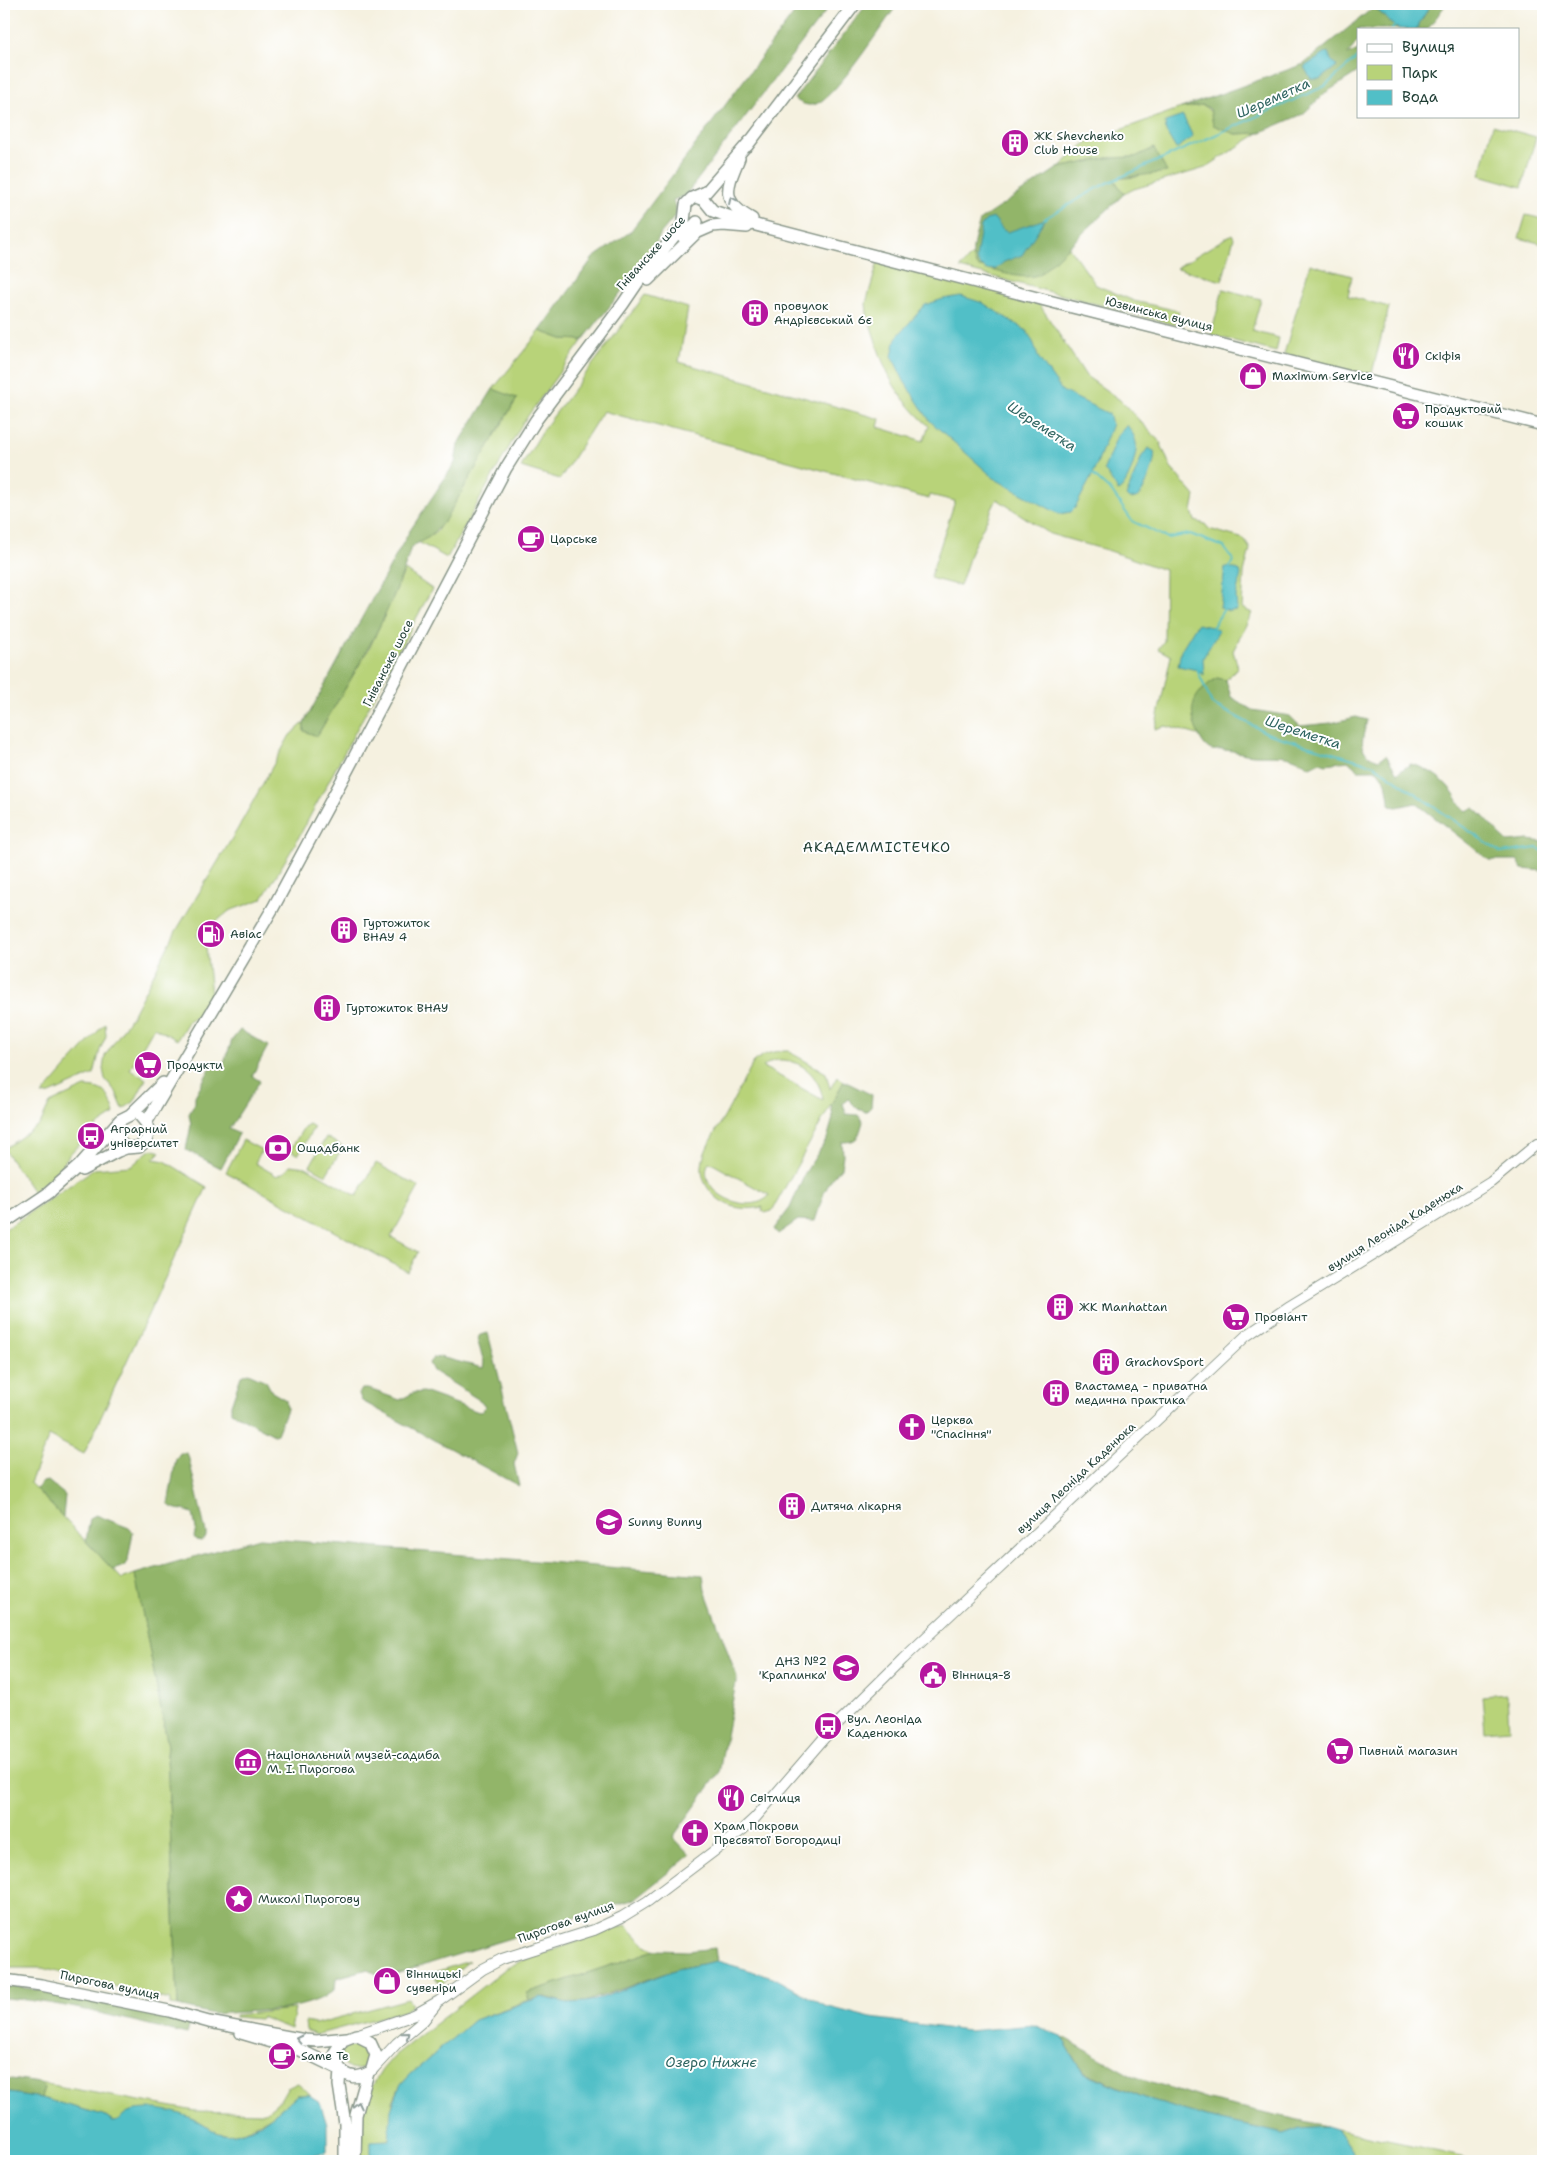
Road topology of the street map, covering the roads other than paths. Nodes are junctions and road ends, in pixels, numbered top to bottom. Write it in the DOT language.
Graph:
graph roads {
  1 [pos="855,4"];
  2 [pos="751,140"];
  3 [pos="740,155"];
  4 [pos="704,202"];
  5 [pos="685,212"];
  6 [pos="700,220"];
  7 [pos="752,224"];
  8 [pos="769,228"];
  9 [pos="648,280"];
  10 [pos="625,302"];
  11 [pos="1543,425"];
  12 [pos="191,1046"];
  13 [pos="130,1115"];
  14 [pos="146,1123"];
  15 [pos="116,1126"];
  16 [pos="1537,1144"];
  17 [pos="126,1148"];
  18 [pos="46,1195"];
  19 [pos="4,1223"];
  20 [pos="910,1652"];
  21 [pos="4,1980"];
  22 [pos="439,2001"];
  23 [pos="209,2022"];
  24 [pos="352,2036"];
  25 [pos="310,2055"];
  26 [pos="339,2069"];
  27 [pos="370,2071"];
  28 [pos="339,2085"];
  29 [pos="345,2161"];
  30 [pos="355,2161"];
  1 -- 2 [label="main road"];
  2 -- 3 [label="main road"];
  2 -- 4 [label="main road"];
  3 -- 4 [label="main road"];
  8 -- 3 [label="main road, one-way"];
  4 -- 5 [label="main road"];
  4 -- 6 [label="main road"];
  4 -- 7 [label="main road"];
  5 -- 6 [label="main road"];
  5 -- 10 [label="main road, Гніванське шосе"];
  6 -- 7 [label="main road"];
  6 -- 9 [label="main road, Гніванське шосе"];
  7 -- 8 [label="main road"];
  8 -- 9 [label="main road"];
  8 -- 11 [label="main road, Юзвинська вулиця"];
  9 -- 10 [label="main road, Гніванське шосе"];
  10 -- 12 [label="main road, Гніванське шосе"];
  12 -- 13 [label="main road, Гніванське шосе"];
  12 -- 14 [label="main road, Гніванське шосе"];
  13 -- 14 [label="main road"];
  13 -- 15 [label="main road, Гніванське шосе"];
  14 -- 17 [label="main road, Гніванське шосе"];
  15 -- 17 [label="main road"];
  15 -- 18 [label="main road, Гніванське шосе"];
  16 -- 20 [label="street, вулиця Леоніда Каденюка"];
  17 -- 18 [label="main road, Гніванське шосе"];
  18 -- 19 [label="main road, Гніванське шосе"];
  20 -- 22 [label="street, Пирогова вулиця"];
  21 -- 23 [label="main road, Пирогова вулиця"];
  22 -- 24 [label="street, Пирогова вулиця"];
  27 -- 22 [label="street, Пирогова вулиця, one-way"];
  24 -- 23 [label="main road, Пирогова вулиця, one-way"];
  23 -- 25 [label="main road, Пирогова вулиця"];
  24 -- 26 [label="main road"];
  24 -- 27 [label="main road"];
  25 -- 26 [label="main road, Пирогова вулиця"];
  25 -- 28 [label="main road"];
  26 -- 27 [label="main road"];
  26 -- 28 [label="main road"];
  30 -- 27 [label="main road, one-way"];
  28 -- 29 [label="main road"];
}
